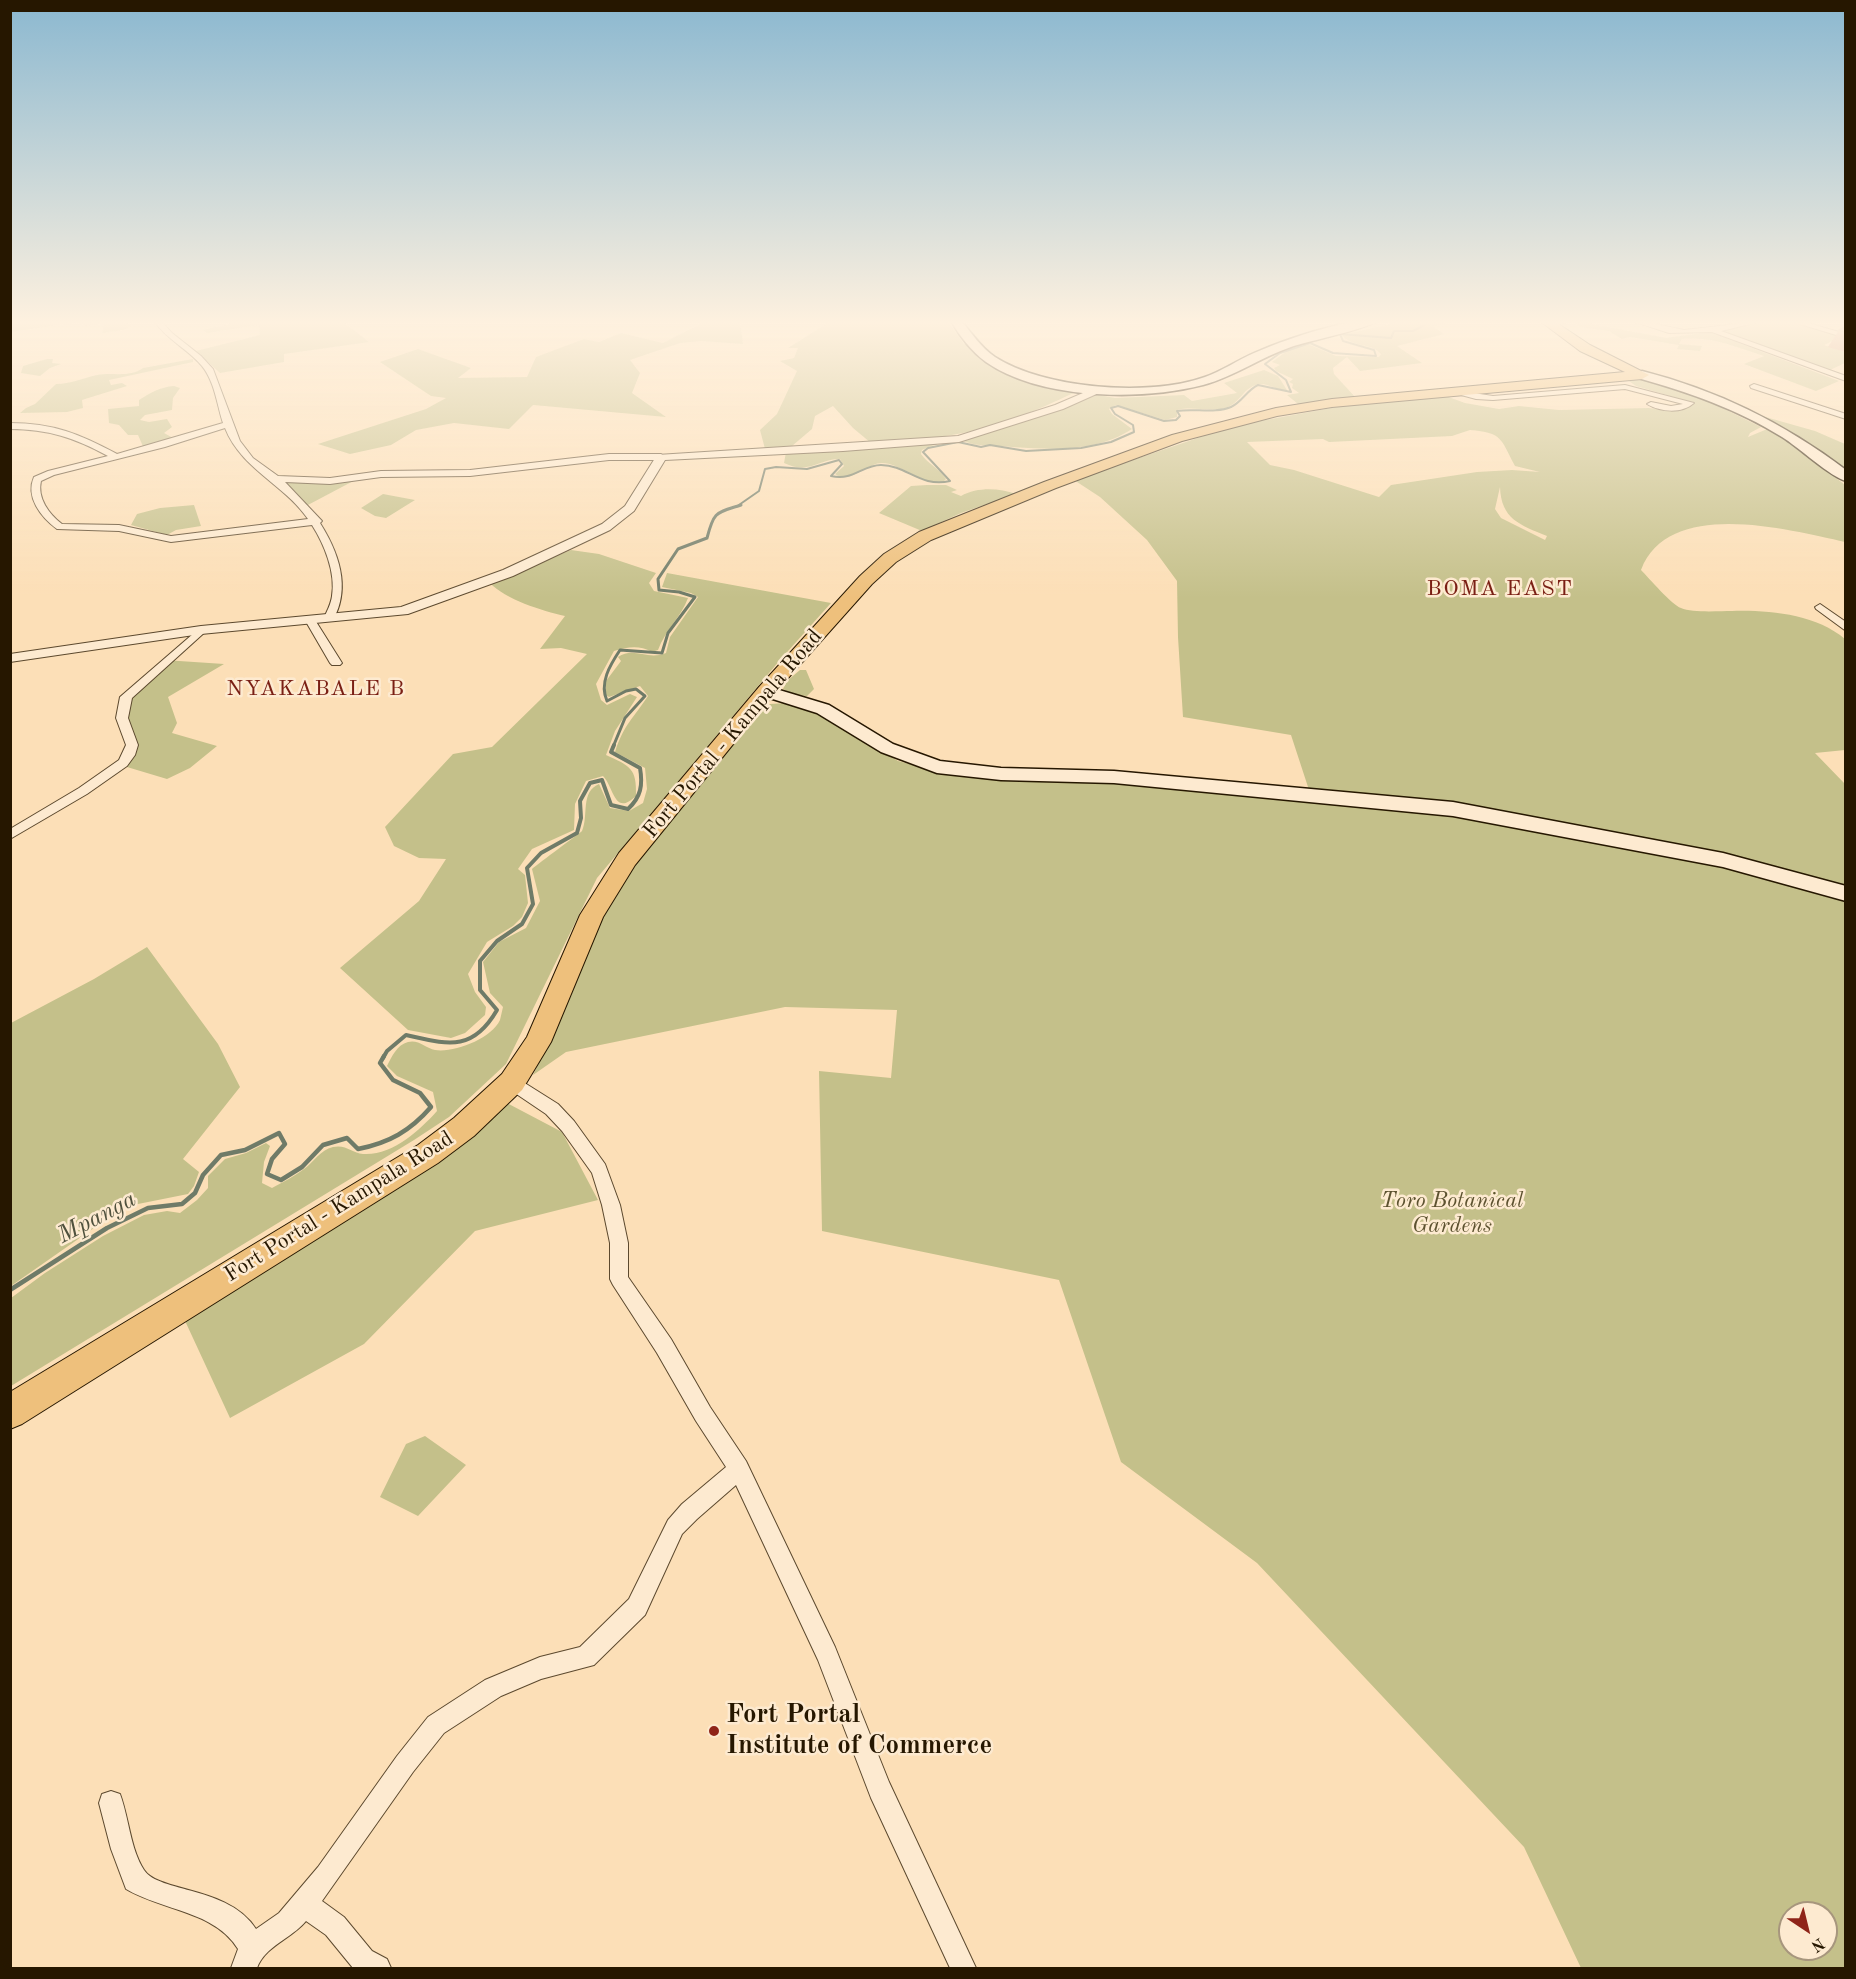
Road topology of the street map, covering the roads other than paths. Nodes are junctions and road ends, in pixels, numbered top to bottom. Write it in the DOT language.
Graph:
graph roads {
  1 [pos="223,413"];
  2 [pos="1039,413"];
  3 [pos="1270,413"];
  4 [pos="1745,413"];
  5 [pos="227,425"];
  6 [pos="10,426"];
  7 [pos="114,456"];
  8 [pos="661,457"];
  9 [pos="1845,477"];
  10 [pos="277,480"];
  11 [pos="317,521"];
  12 [pos="1820,607"];
  13 [pos="329,618"];
  14 [pos="310,620"];
  15 [pos="1845,628"];
  16 [pos="201,630"];
  17 [pos="10,658"];
  18 [pos="336,663"];
  19 [pos="766,691"];
  20 [pos="10,834"];
  21 [pos="1845,894"];
  22 [pos="512,1082"];
  23 [pos="10,1412"];
  24 [pos="738,1468"];
  25 [pos="111,1803"];
  26 [pos="304,1904"];
  27 [pos="248,1958"];
  28 [pos="378,1968"];
  29 [pos="963,1968"];
  1 -- 5 [label="street"];
  2 -- 8 [label="street"];
  3 -- 19 [label="highway, Fort Portal - Kampala Road"];
  4 -- 9 [label="main road"];
  5 -- 7 [label="street"];
  5 -- 10 [label="street"];
  6 -- 7 [label="street"];
  7 -- 11 [label="street"];
  8 -- 10 [label="street"];
  8 -- 13 [label="street"];
  10 -- 11 [label="street"];
  11 -- 13 [label="street"];
  12 -- 15 [label="street"];
  13 -- 14 [label="street"];
  14 -- 16 [label="street"];
  14 -- 18 [label="street"];
  16 -- 17 [label="street"];
  16 -- 20 [label="street"];
  19 -- 21 [label="main road"];
  19 -- 22 [label="highway, Fort Portal - Kampala Road"];
  22 -- 23 [label="highway, Fort Portal - Kampala Road"];
  22 -- 24 [label="street"];
  24 -- 26 [label="street"];
  24 -- 29 [label="street"];
  25 -- 27 [label="street"];
  26 -- 27 [label="street"];
  26 -- 28 [label="street"];
}
